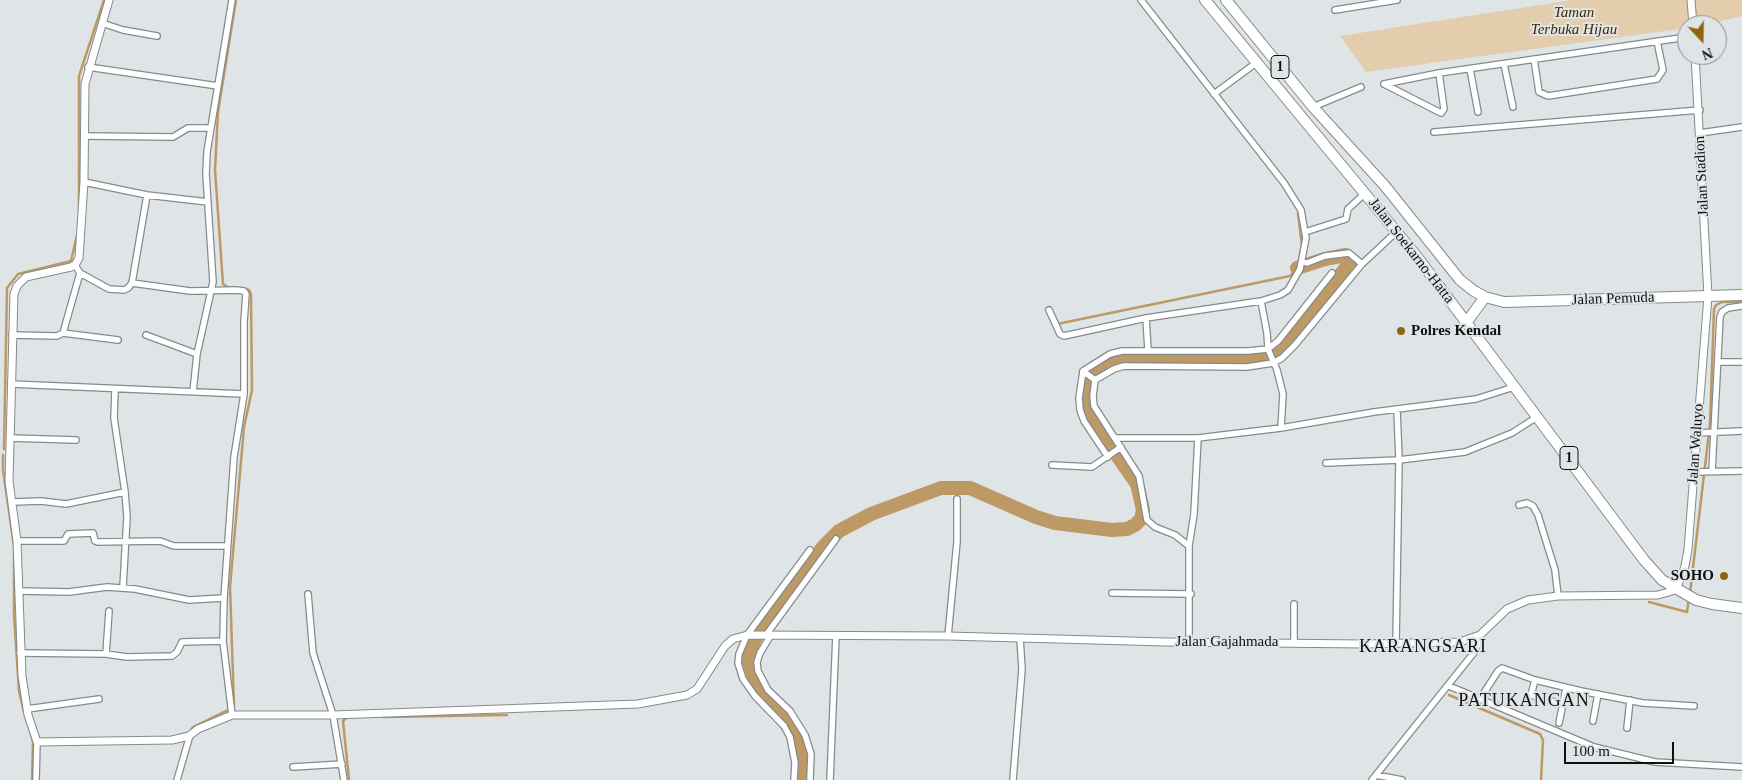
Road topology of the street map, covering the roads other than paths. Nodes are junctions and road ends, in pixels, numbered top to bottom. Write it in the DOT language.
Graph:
graph roads {
  1 [pos="109,0"];
  2 [pos="232,0"];
  3 [pos="1140,0"];
  4 [pos="1205,0"];
  5 [pos="1226,0"];
  6 [pos="1397,0"];
  7 [pos="1691,0"];
  8 [pos="1335,10"];
  9 [pos="1692,15"];
  10 [pos="102,23"];
  11 [pos="157,36"];
  12 [pos="1677,38"];
  13 [pos="1657,41"];
  14 [pos="1534,59"];
  15 [pos="1256,63"];
  16 [pos="1504,64"];
  17 [pos="1696,65"];
  18 [pos="88,68"];
  19 [pos="1470,69"];
  20 [pos="1440,73"];
  21 [pos="218,86"];
  22 [pos="1361,87"];
  23 [pos="1214,94"];
  24 [pos="1312,107"];
  25 [pos="1513,108"];
  26 [pos="1700,110"];
  27 [pos="1478,112"];
  28 [pos="1742,127"];
  29 [pos="210,128"];
  30 [pos="1434,132"];
  31 [pos="1700,133"];
  32 [pos="85,136"];
  33 [pos="84,182"];
  34 [pos="147,196"];
  35 [pos="1367,201"];
  36 [pos="208,202"];
  37 [pos="1391,230"];
  38 [pos="1305,232"];
  39 [pos="1360,262"];
  40 [pos="75,265"];
  41 [pos="1301,265"];
  42 [pos="80,273"];
  43 [pos="1332,273"];
  44 [pos="132,282"];
  45 [pos="211,292"];
  46 [pos="1742,295"];
  47 [pos="1708,296"];
  48 [pos="1484,297"];
  49 [pos="1261,301"];
  50 [pos="1742,306"];
  51 [pos="1049,310"];
  52 [pos="1146,318"];
  53 [pos="1466,323"];
  54 [pos="63,333"];
  55 [pos="12,335"];
  56 [pos="146,335"];
  57 [pos="118,340"];
  58 [pos="1148,350"];
  59 [pos="1268,350"];
  60 [pos="197,354"];
  61 [pos="1272,361"];
  62 [pos="1719,362"];
  63 [pos="1742,362"];
  64 [pos="1084,372"];
  65 [pos="1094,380"];
  66 [pos="11,384"];
  67 [pos="1514,388"];
  68 [pos="115,390"];
  69 [pos="193,392"];
  70 [pos="244,394"];
  71 [pos="1397,409"];
  72 [pos="1537,417"];
  73 [pos="1281,428"];
  74 [pos="1742,431"];
  75 [pos="1699,433"];
  76 [pos="1713,433"];
  77 [pos="10,438"];
  78 [pos="1115,438"];
  79 [pos="1198,438"];
  80 [pos="76,440"];
  81 [pos="1120,448"];
  82 [pos="1109,456"];
  83 [pos="1399,460"];
  84 [pos="1326,463"];
  85 [pos="1052,465"];
  86 [pos="1711,471"];
  87 [pos="1742,471"];
  88 [pos="1696,472"];
  89 [pos="125,492"];
  90 [pos="957,499"];
  91 [pos="13,502"];
  92 [pos="1519,505"];
  93 [pos="836,539"];
  94 [pos="17,541"];
  95 [pos="127,541"];
  96 [pos="227,546"];
  97 [pos="1189,546"];
  98 [pos="810,550"];
  99 [pos="123,588"];
  100 [pos="19,591"];
  101 [pos="1679,592"];
  102 [pos="1112,593"];
  103 [pos="308,594"];
  104 [pos="1191,594"];
  105 [pos="1558,596"];
  106 [pos="224,598"];
  107 [pos="1294,604"];
  108 [pos="1742,608"];
  109 [pos="108,611"];
  110 [pos="749,635"];
  111 [pos="767,635"];
  112 [pos="1480,635"];
  113 [pos="948,636"];
  114 [pos="224,641"];
  115 [pos="836,641"];
  116 [pos="1189,642"];
  117 [pos="1294,642"];
  118 [pos="1020,644"];
  119 [pos="1396,644"];
  120 [pos="20,653"];
  121 [pos="106,654"];
  122 [pos="1535,680"];
  123 [pos="1449,686"];
  124 [pos="1566,688"];
  125 [pos="1598,694"];
  126 [pos="99,699"];
  127 [pos="1480,699"];
  128 [pos="1630,700"];
  129 [pos="1561,704"];
  130 [pos="1694,706"];
  131 [pos="26,709"];
  132 [pos="231,710"];
  133 [pos="333,715"];
  134 [pos="1593,722"];
  135 [pos="1559,723"];
  136 [pos="1627,728"];
  137 [pos="188,736"];
  138 [pos="37,742"];
  139 [pos="342,764"];
  140 [pos="293,767"];
  141 [pos="1742,767"];
  142 [pos="1374,778"];
  143 [pos="36,780"];
  144 [pos="177,780"];
  145 [pos="344,780"];
  146 [pos="794,780"];
  147 [pos="810,780"];
  148 [pos="830,780"];
  149 [pos="1013,780"];
  150 [pos="1402,780"];
  1 -- 10 [label="street"];
  2 -- 21 [label="street"];
  3 -- 23 [label="street"];
  4 -- 15 [label="highway, 1"];
  5 -- 24 [label="highway, 1"];
  6 -- 8 [label="street"];
  7 -- 9 [label="street"];
  10 -- 11 [label="street"];
  10 -- 18 [label="street"];
  12 -- 13 [label="street"];
  13 -- 14 [label="street"];
  13 -- 14 [label="street"];
  14 -- 16 [label="street"];
  15 -- 23 [label="street"];
  15 -- 35 [label="highway, Jalan Soekarno-Hatta / 1"];
  16 -- 19 [label="street"];
  16 -- 25 [label="street"];
  17 -- 26 [label="street, Jalan Stadion"];
  18 -- 21 [label="street"];
  18 -- 32 [label="street"];
  19 -- 20 [label="street"];
  19 -- 27 [label="street"];
  20 -- 20 [label="street"];
  21 -- 29 [label="street"];
  22 -- 24 [label="street"];
  23 -- 38 [label="street"];
  24 -- 48 [label="highway, Jalan Soekarno-Hatta / 1"];
  26 -- 30 [label="street"];
  26 -- 31 [label="street, Jalan Stadion"];
  28 -- 31 [label="street"];
  29 -- 32 [label="street"];
  29 -- 36 [label="street"];
  31 -- 47 [label="street, Jalan Stadion"];
  32 -- 33 [label="street"];
  33 -- 34 [label="street"];
  33 -- 40 [label="street"];
  34 -- 36 [label="street"];
  34 -- 44 [label="street"];
  35 -- 37 [label="highway, Jalan Soekarno-Hatta / 1"];
  35 -- 38 [label="street"];
  36 -- 45 [label="street"];
  37 -- 39 [label="street"];
  37 -- 53 [label="highway, Jalan Soekarno-Hatta / 1"];
  38 -- 41 [label="street"];
  39 -- 41 [label="street"];
  39 -- 61 [label="street"];
  40 -- 42 [label="street"];
  40 -- 55 [label="street"];
  41 -- 49 [label="street"];
  42 -- 44 [label="street"];
  42 -- 54 [label="street"];
  43 -- 59 [label="street"];
  44 -- 45 [label="street"];
  45 -- 60 [label="street"];
  45 -- 70 [label="street"];
  46 -- 47 [label="highway, Jalan Pemuda / 1"];
  47 -- 48 [label="highway, Jalan Pemuda / 1"];
  47 -- 75 [label="street, Jalan Waluyo"];
  48 -- 53 [label="highway"];
  49 -- 52 [label="street"];
  49 -- 59 [label="street"];
  50 -- 62 [label="street"];
  51 -- 52 [label="street"];
  52 -- 58 [label="street"];
  53 -- 67 [label="highway, Jalan Soekarno-Hatta / 1"];
  54 -- 55 [label="street"];
  54 -- 57 [label="street"];
  55 -- 66 [label="street"];
  56 -- 60 [label="street"];
  58 -- 59 [label="street"];
  58 -- 64 [label="street"];
  59 -- 61 [label="street"];
  60 -- 69 [label="street"];
  61 -- 65 [label="street"];
  61 -- 73 [label="street"];
  62 -- 63 [label="street"];
  62 -- 76 [label="street"];
  64 -- 65 [label="street"];
  64 -- 82 [label="street"];
  65 -- 78 [label="street"];
  66 -- 68 [label="street"];
  66 -- 77 [label="street"];
  67 -- 71 [label="street"];
  67 -- 72 [label="highway, Jalan Soekarno-Hatta / 1"];
  68 -- 69 [label="street"];
  68 -- 89 [label="street"];
  69 -- 70 [label="street"];
  70 -- 96 [label="street"];
  71 -- 73 [label="street"];
  71 -- 83 [label="street"];
  72 -- 83 [label="street"];
  72 -- 101 [label="highway, Jalan Soekarno-Hatta / 1"];
  73 -- 79 [label="street"];
  74 -- 76 [label="street"];
  75 -- 76 [label="street"];
  75 -- 88 [label="street, Jalan Waluyo"];
  76 -- 86 [label="street"];
  77 -- 80 [label="street"];
  77 -- 91 [label="street"];
  78 -- 79 [label="street"];
  78 -- 81 [label="street"];
  79 -- 97 [label="street"];
  81 -- 82 [label="street"];
  81 -- 97 [label="street"];
  82 -- 85 [label="street"];
  83 -- 84 [label="street"];
  83 -- 119 [label="street"];
  86 -- 87 [label="street"];
  86 -- 88 [label="street"];
  88 -- 101 [label="street, Jalan Waluyo"];
  89 -- 91 [label="street"];
  89 -- 95 [label="street"];
  90 -- 113 [label="street"];
  91 -- 94 [label="street"];
  92 -- 105 [label="street"];
  93 -- 111 [label="street"];
  94 -- 95 [label="street"];
  94 -- 100 [label="street"];
  95 -- 96 [label="street"];
  95 -- 99 [label="street"];
  96 -- 106 [label="street"];
  97 -- 104 [label="street"];
  98 -- 110 [label="street"];
  99 -- 100 [label="street"];
  99 -- 106 [label="street"];
  100 -- 120 [label="street"];
  101 -- 105 [label="street, Jalan Gajahmada"];
  101 -- 108 [label="highway, Jalan Soekarno-Hatta / 1"];
  102 -- 104 [label="street"];
  103 -- 133 [label="street"];
  104 -- 116 [label="street"];
  105 -- 112 [label="street, Jalan Gajahmada"];
  106 -- 114 [label="street"];
  107 -- 117 [label="street"];
  109 -- 121 [label="street"];
  110 -- 111 [label="street, Jalan Gajahmada"];
  110 -- 133 [label="street"];
  110 -- 146 [label="street"];
  111 -- 115 [label="street, Jalan Gajahmada"];
  111 -- 147 [label="street"];
  112 -- 119 [label="street, Jalan Gajahmada"];
  112 -- 123 [label="street"];
  113 -- 115 [label="street, Jalan Gajahmada"];
  113 -- 118 [label="street, Jalan Gajahmada"];
  114 -- 121 [label="street"];
  114 -- 132 [label="street"];
  115 -- 148 [label="street"];
  116 -- 117 [label="street, Jalan Gajahmada"];
  116 -- 118 [label="street, Jalan Gajahmada"];
  117 -- 119 [label="street, Jalan Gajahmada"];
  118 -- 149 [label="street"];
  120 -- 121 [label="street"];
  120 -- 131 [label="street"];
  122 -- 124 [label="street"];
  122 -- 127 [label="street"];
  122 -- 129 [label="street"];
  123 -- 127 [label="street"];
  123 -- 142 [label="street"];
  124 -- 125 [label="street"];
  124 -- 129 [label="street"];
  125 -- 128 [label="street"];
  125 -- 134 [label="street"];
  126 -- 131 [label="street"];
  127 -- 141 [label="street"];
  128 -- 130 [label="street"];
  128 -- 136 [label="street"];
  129 -- 135 [label="street"];
  131 -- 138 [label="street"];
  132 -- 133 [label="street"];
  132 -- 137 [label="street"];
  133 -- 139 [label="street"];
  137 -- 138 [label="street"];
  137 -- 144 [label="street"];
  138 -- 143 [label="street"];
  139 -- 140 [label="street"];
  139 -- 145 [label="street"];
  142 -- 150 [label="street"];
}
